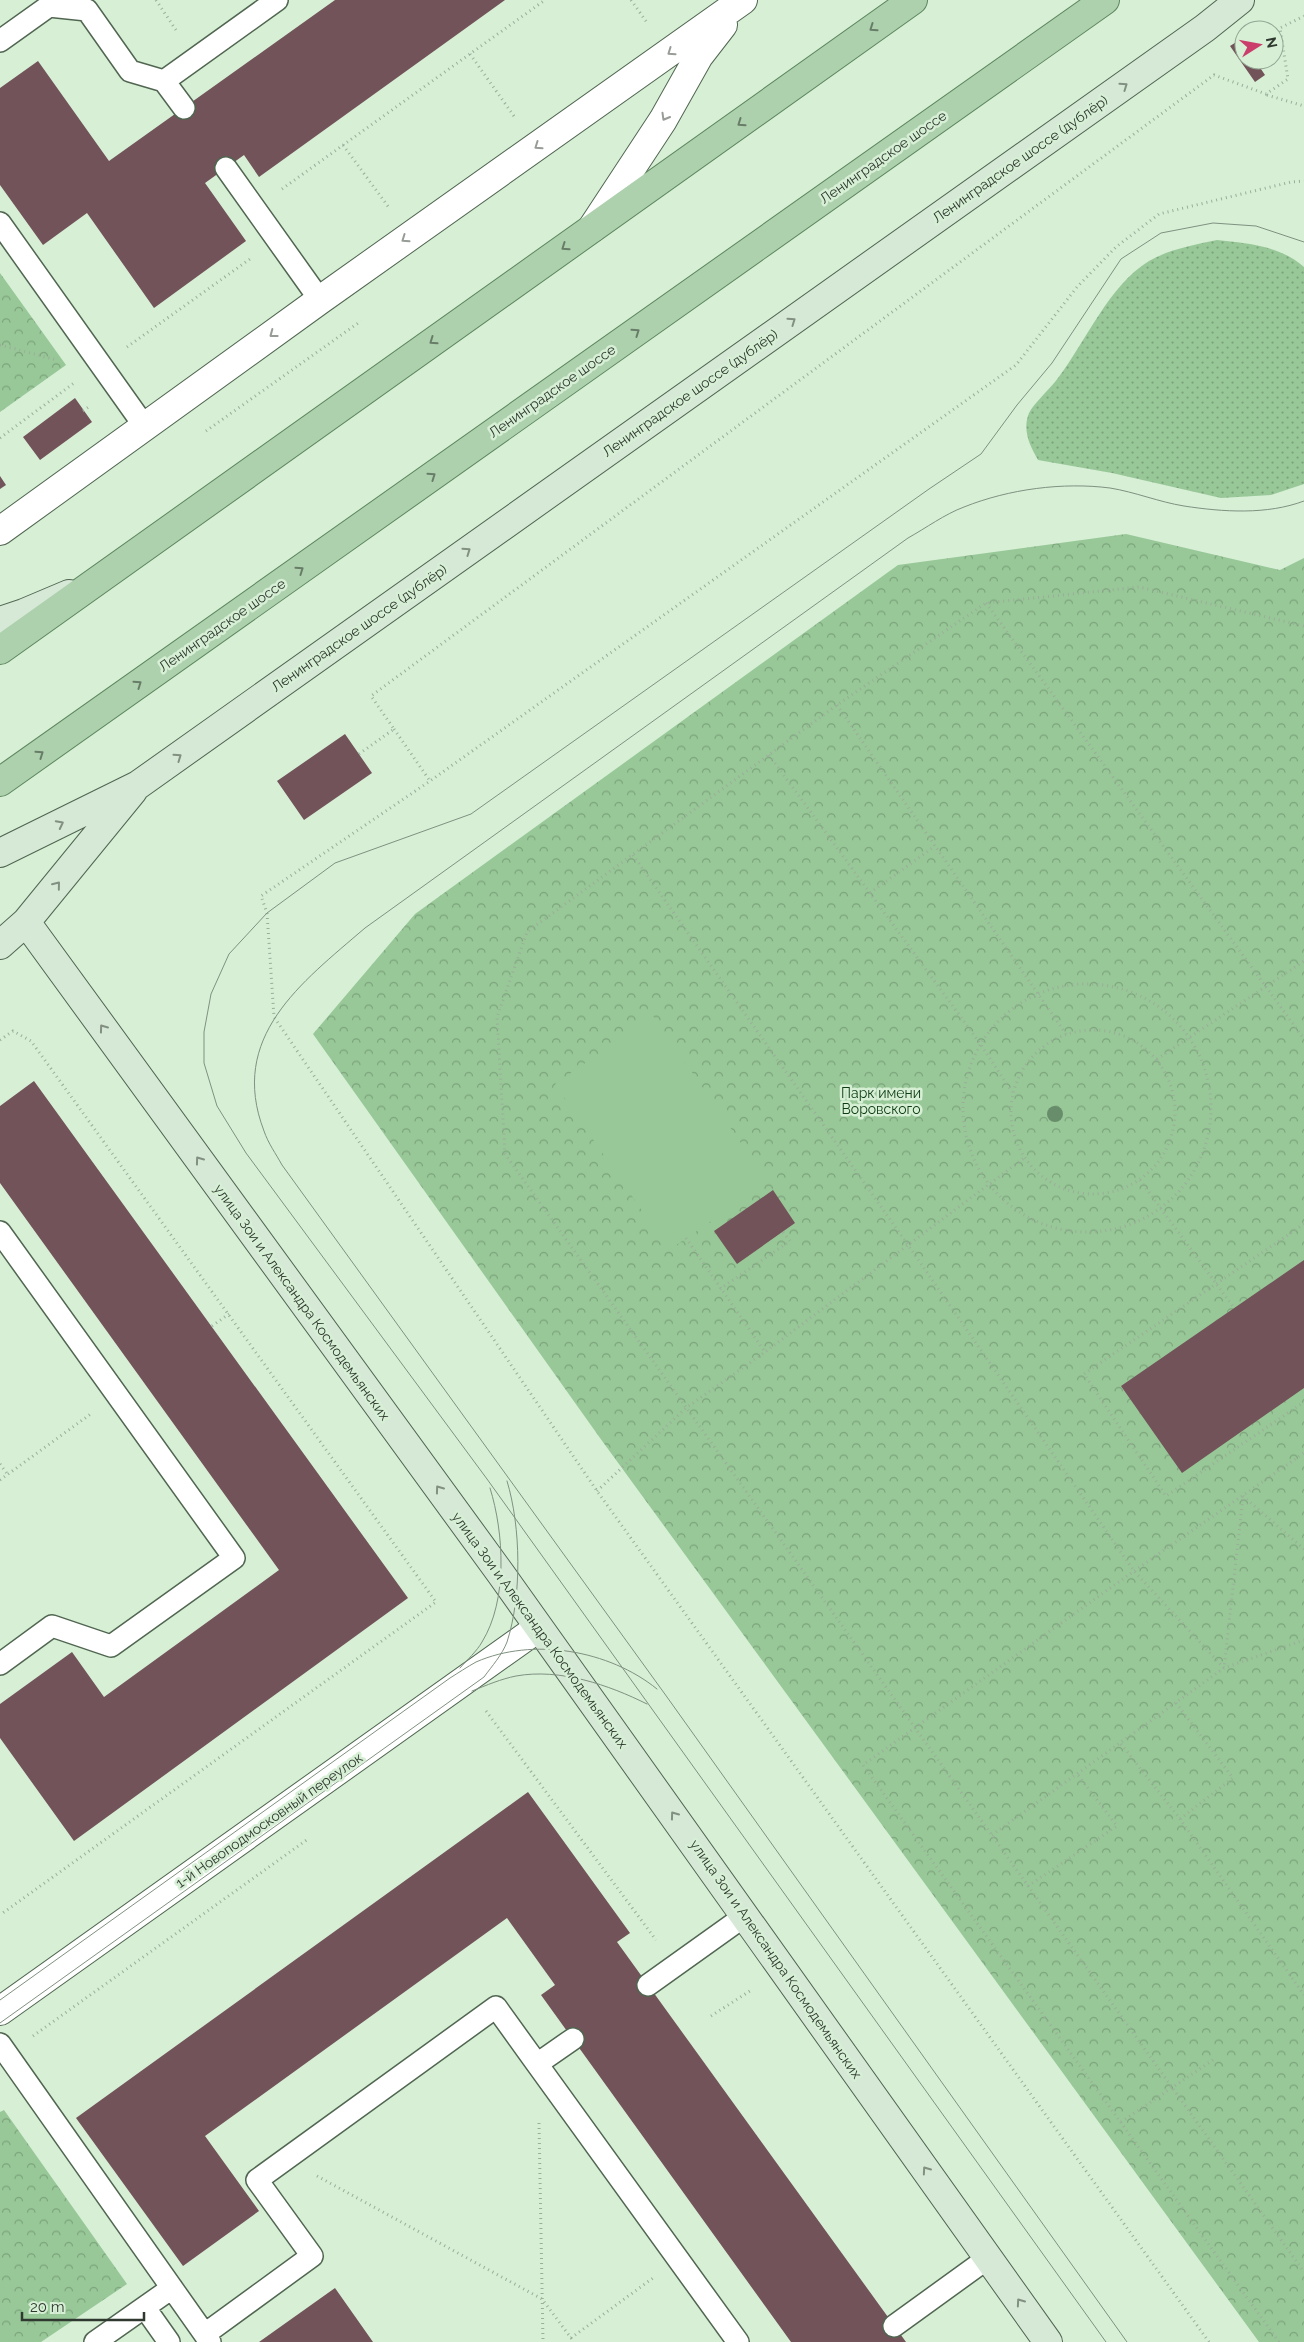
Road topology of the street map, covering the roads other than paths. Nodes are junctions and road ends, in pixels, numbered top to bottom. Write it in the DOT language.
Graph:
graph roads {
  1 [pos="277,0"];
  2 [pos="913,0"];
  3 [pos="1104,0"];
  4 [pos="1240,0"];
  5 [pos="1250,0"];
  6 [pos="741,2"];
  7 [pos="87,5"];
  8 [pos="1205,28"];
  9 [pos="0,41"];
  10 [pos="164,81"];
  11 [pos="184,108"];
  12 [pos="226,168"];
  13 [pos="0,223"];
  14 [pos="592,228"];
  15 [pos="320,300"];
  16 [pos="145,427"];
  17 [pos="0,531"];
  18 [pos="91,585"];
  19 [pos="0,621"];
  20 [pos="0,650"];
  21 [pos="0,782"];
  22 [pos="138,785"];
  23 [pos="0,853"];
  24 [pos="26,922"];
  25 [pos="0,945"];
  26 [pos="0,1232"];
  27 [pos="538,1628"];
  28 [pos="0,1664"];
  29 [pos="746,1915"];
  30 [pos="648,1985"];
  31 [pos="0,2011"];
  32 [pos="573,2039"];
  33 [pos="4,2049"];
  34 [pos="537,2064"];
  35 [pos="988,2258"];
  36 [pos="172,2288"];
  37 [pos="145,2308"];
  38 [pos="894,2326"];
  39 [pos="207,2338"];
  40 [pos="95,2342"];
  41 [pos="169,2342"];
  42 [pos="738,2342"];
  43 [pos="1048,2342"];
  1 -- 10 [label="lane"];
  2 -- 14 [label="main road, one-way"];
  21 -- 3 [label="main road, Ленинградское шоссе, one-way"];
  4 -- 8 [label="main road, Ленинградское шоссе (дублёр)"];
  5 -- 8 [label="street"];
  6 -- 14 [label="street, one-way"];
  6 -- 15 [label="street, one-way"];
  7 -- 9 [label="lane"];
  7 -- 10 [label="lane"];
  22 -- 8 [label="main road, Ленинградское шоссе (дублёр), one-way"];
  10 -- 11 [label="lane"];
  12 -- 15 [label="lane"];
  13 -- 16 [label="lane"];
  14 -- 18 [label="main road, one-way"];
  15 -- 16 [label="street, one-way"];
  16 -- 17 [label="street"];
  18 -- 19 [label="main road"];
  18 -- 20 [label="main road"];
  23 -- 22 [label="main road, one-way"];
  24 -- 22 [label="main road, one-way"];
  24 -- 25 [label="main road"];
  27 -- 24 [label="main road, улица Зои и Александра Космодемьянских, one-way"];
  26 -- 28 [label="lane"];
  29 -- 27 [label="main road, улица Зои и Александра Космодемьянских, one-way"];
  27 -- 31 [label="street, 1-й Новоподмосковный переулок"];
  29 -- 30 [label="lane"];
  35 -- 29 [label="main road, улица Зои и Александра Космодемьянских, one-way"];
  32 -- 34 [label="lane"];
  33 -- 36 [label="lane"];
  34 -- 39 [label="lane"];
  34 -- 42 [label="lane"];
  35 -- 38 [label="lane"];
  43 -- 35 [label="main road, улица Зои и Александра Космодемьянских, one-way"];
  36 -- 37 [label="lane"];
  36 -- 39 [label="lane"];
  37 -- 40 [label="lane"];
  37 -- 41 [label="lane"];
}
